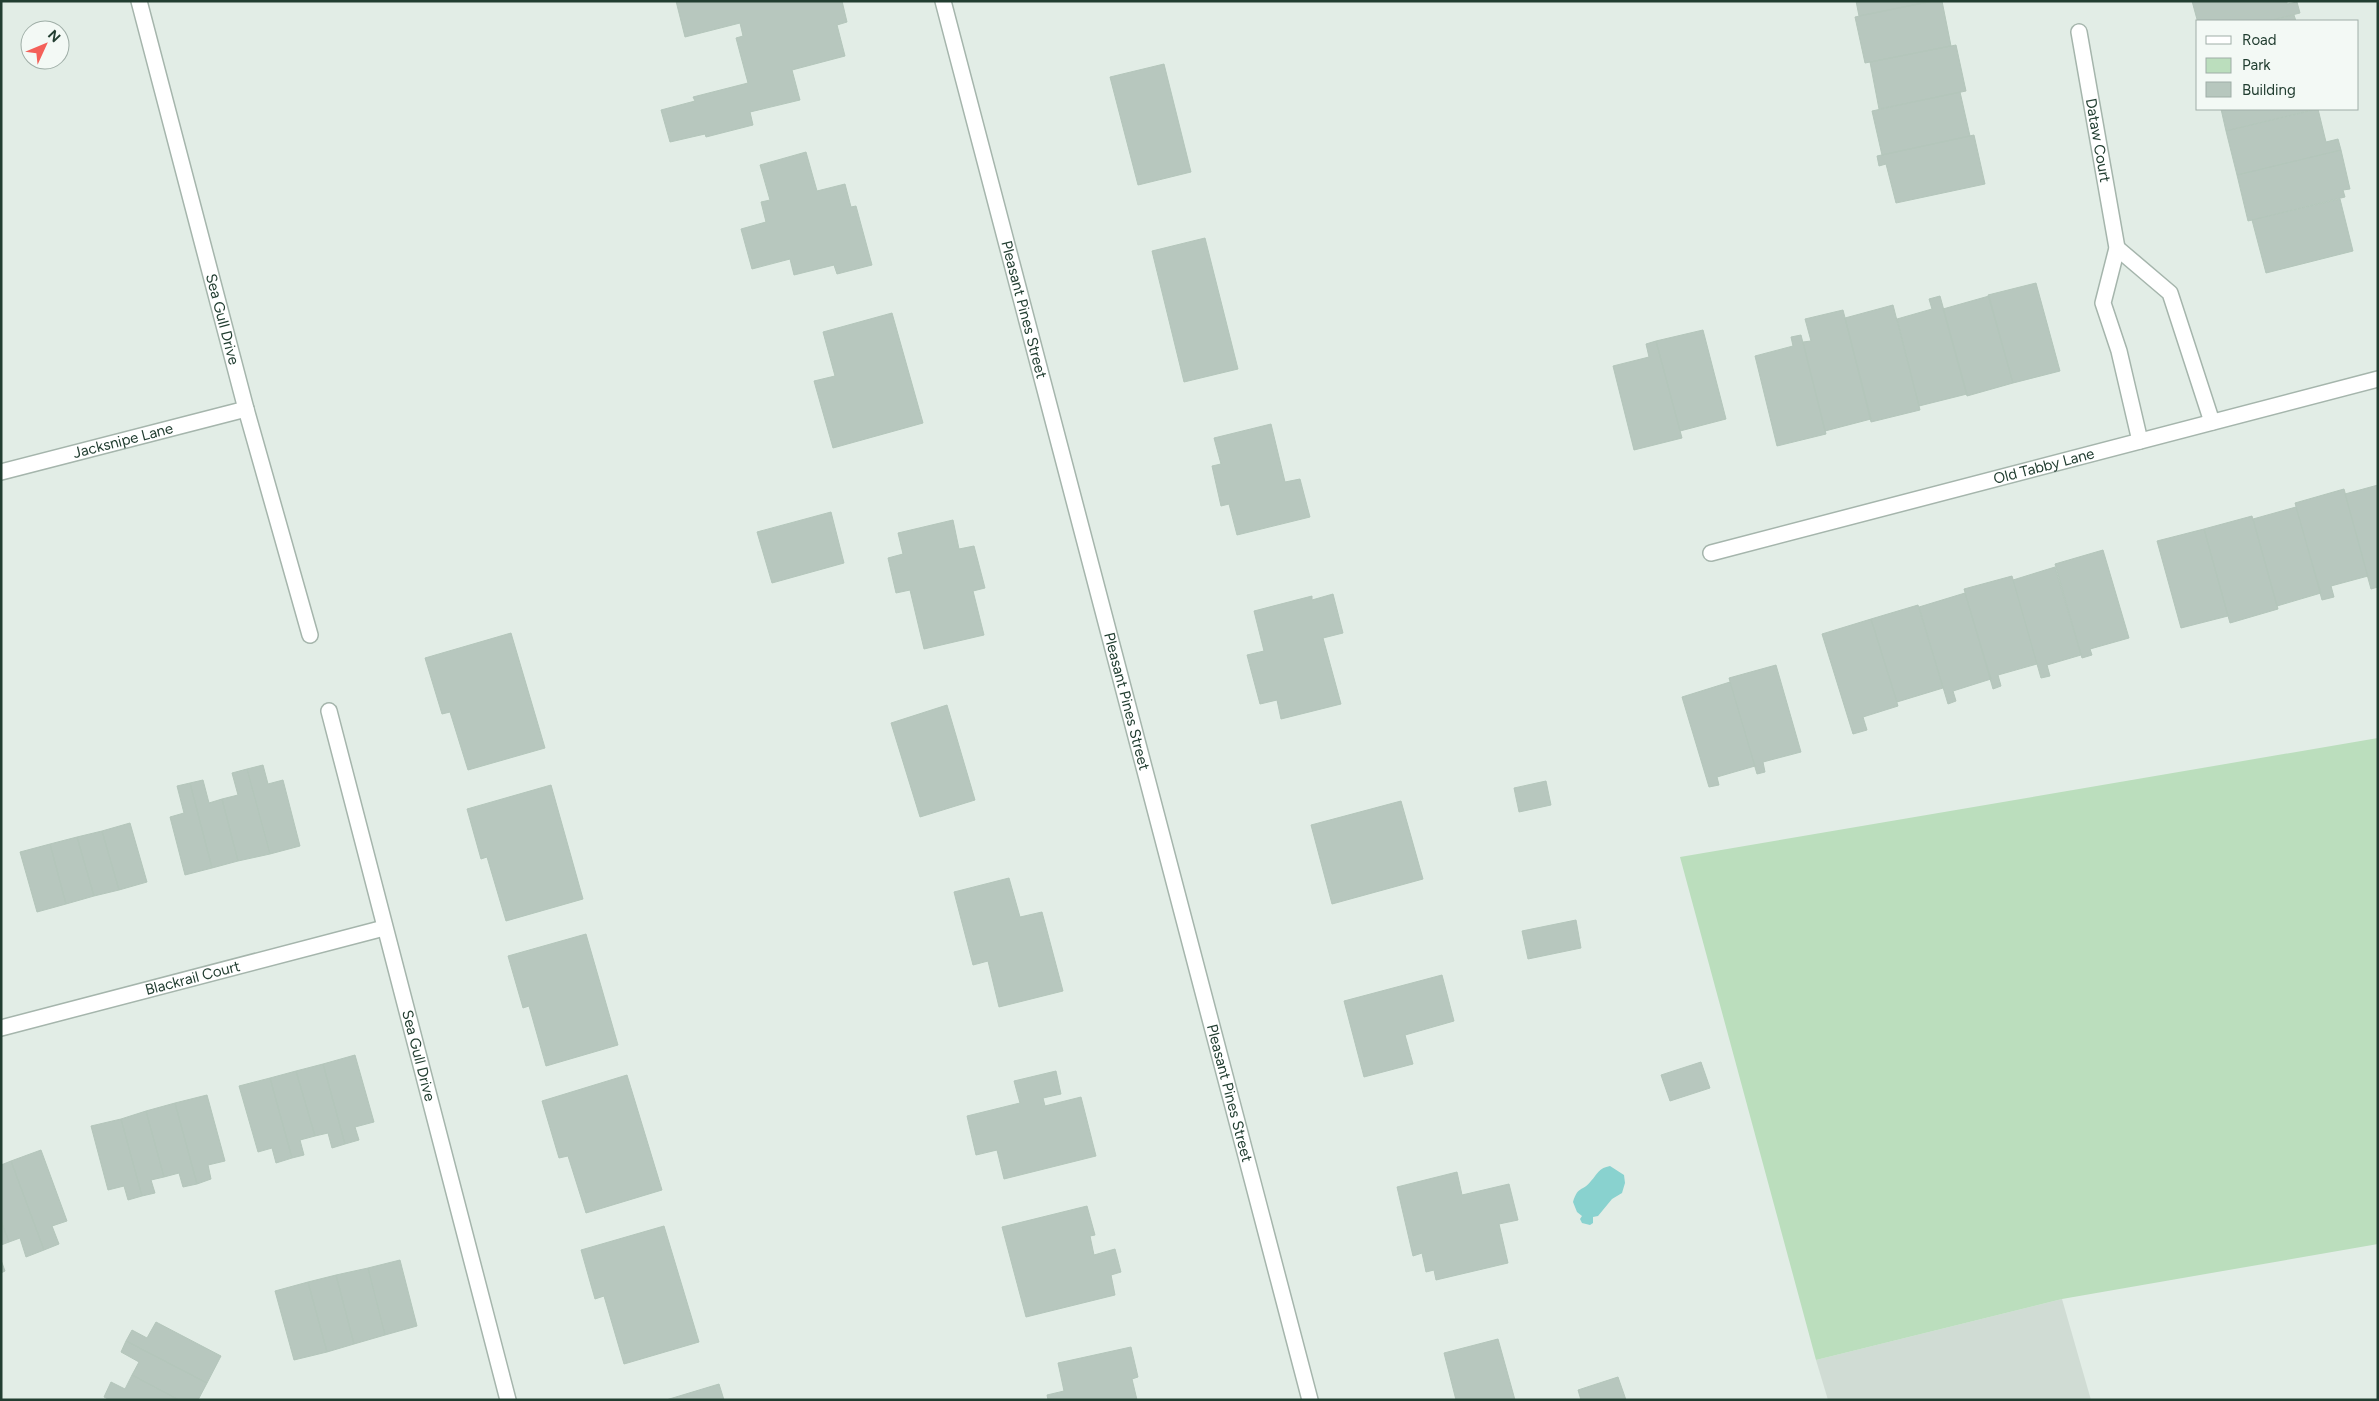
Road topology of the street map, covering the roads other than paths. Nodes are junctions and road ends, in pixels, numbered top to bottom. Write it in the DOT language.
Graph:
graph roads {
  1 [pos="139,1"];
  2 [pos="944,1"];
  3 [pos="2079,32"];
  4 [pos="2117,248"];
  5 [pos="2378,379"];
  6 [pos="246,408"];
  7 [pos="2212,422"];
  8 [pos="2140,441"];
  9 [pos="1,472"];
  10 [pos="1710,553"];
  11 [pos="310,635"];
  12 [pos="329,711"];
  13 [pos="384,928"];
  14 [pos="1,1028"];
  15 [pos="508,1400"];
  16 [pos="1310,1400"];
  1 -- 6 [label="street, Sea Gull Drive"];
  2 -- 16 [label="street, Pleasant Pines Street"];
  3 -- 4 [label="street, Dataw Court"];
  4 -- 7 [label="street"];
  4 -- 8 [label="street, Dataw Court"];
  5 -- 7 [label="street, Old Tabby Lane"];
  6 -- 9 [label="street, Jacksnipe Lane"];
  6 -- 11 [label="street, Sea Gull Drive"];
  7 -- 8 [label="street, Old Tabby Lane"];
  8 -- 10 [label="street, Old Tabby Lane"];
  12 -- 13 [label="street, Sea Gull Drive"];
  13 -- 14 [label="street, Blackrail Court"];
  13 -- 15 [label="street, Sea Gull Drive"];
}
